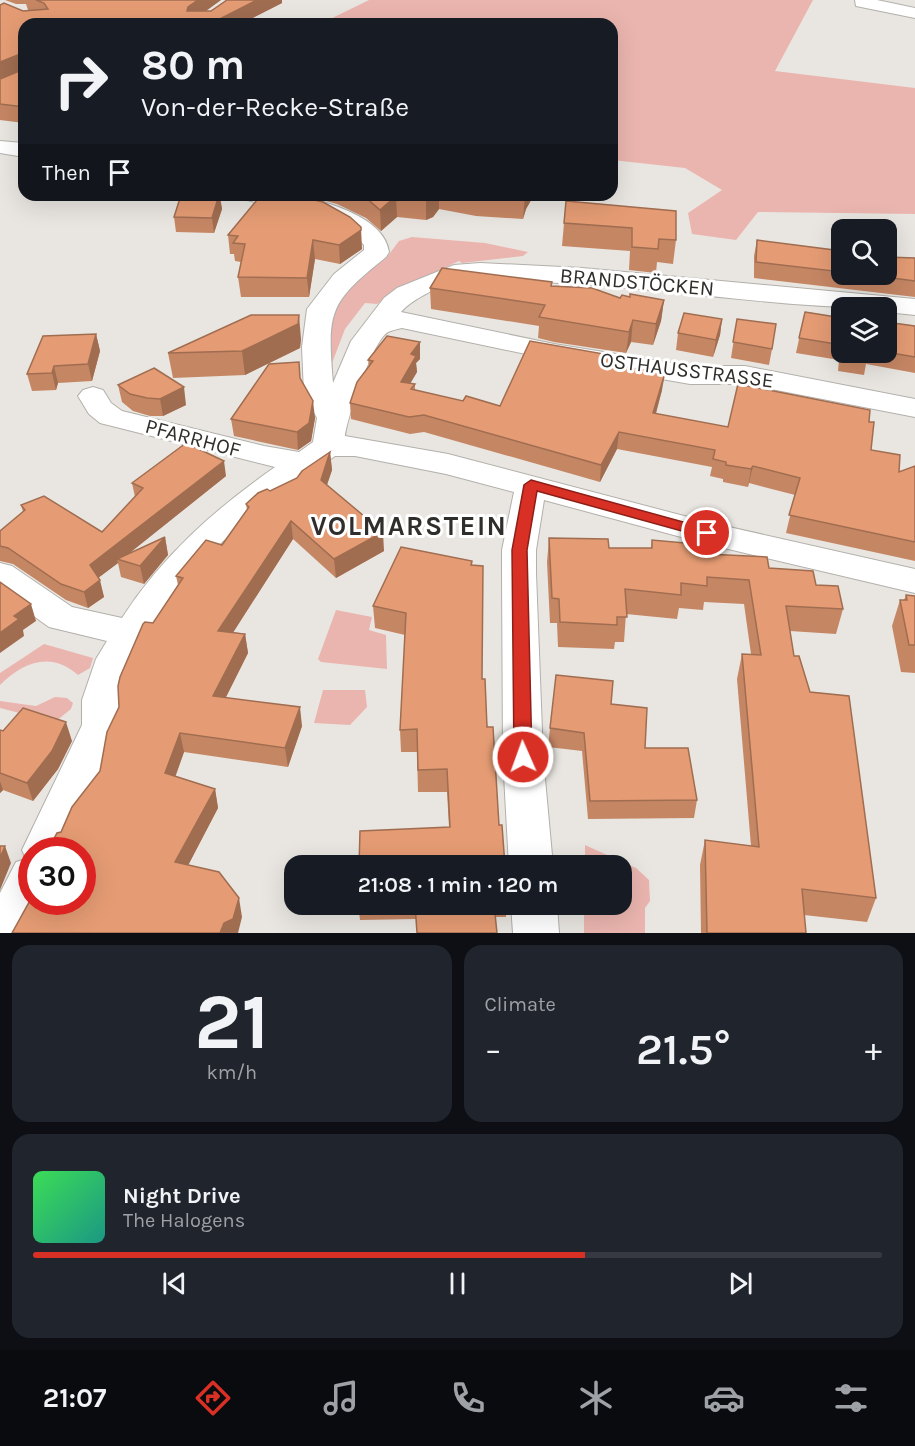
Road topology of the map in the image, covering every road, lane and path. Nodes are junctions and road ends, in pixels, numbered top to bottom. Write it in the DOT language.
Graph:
graph roads {
  1 [pos="862,2"];
  2 [pos="915,14"];
  3 [pos="0,147"];
  4 [pos="18,149"];
  5 [pos="287,201"];
  6 [pos="915,307"];
  7 [pos="378,326"];
  8 [pos="93,396"];
  9 [pos="915,408"];
  10 [pos="321,442"];
  11 [pos="531,485"];
  12 [pos="0,575"];
  13 [pos="915,581"];
  14 [pos="131,633"];
  15 [pos="50,837"];
  16 [pos="530,855"];
  17 [pos="18,904"];
  18 [pos="535,915"];
  19 [pos="3,933"];
  20 [pos="536,933"];
  1 -- 2 [label="street"];
  3 -- 4 [label="street"];
  5 -- 10 [label="street"];
  6 -- 7 [label="street, BRANDSTÖCKEN"];
  7 -- 9 [label="street, OSTHAUSSTRASSE"];
  7 -- 10 [label="street"];
  8 -- 10 [label="street, PFARRHOF"];
  10 -- 11 [label="street, PFARRHOF"];
  10 -- 14 [label="street"];
  11 -- 13 [label="street, PFARRHOF"];
  11 -- 16 [label="street"];
  12 -- 14 [label="street"];
  14 -- 15 [label="street"];
  17 -- 19 [label="street"];
  18 -- 20 [label="street"];
}
